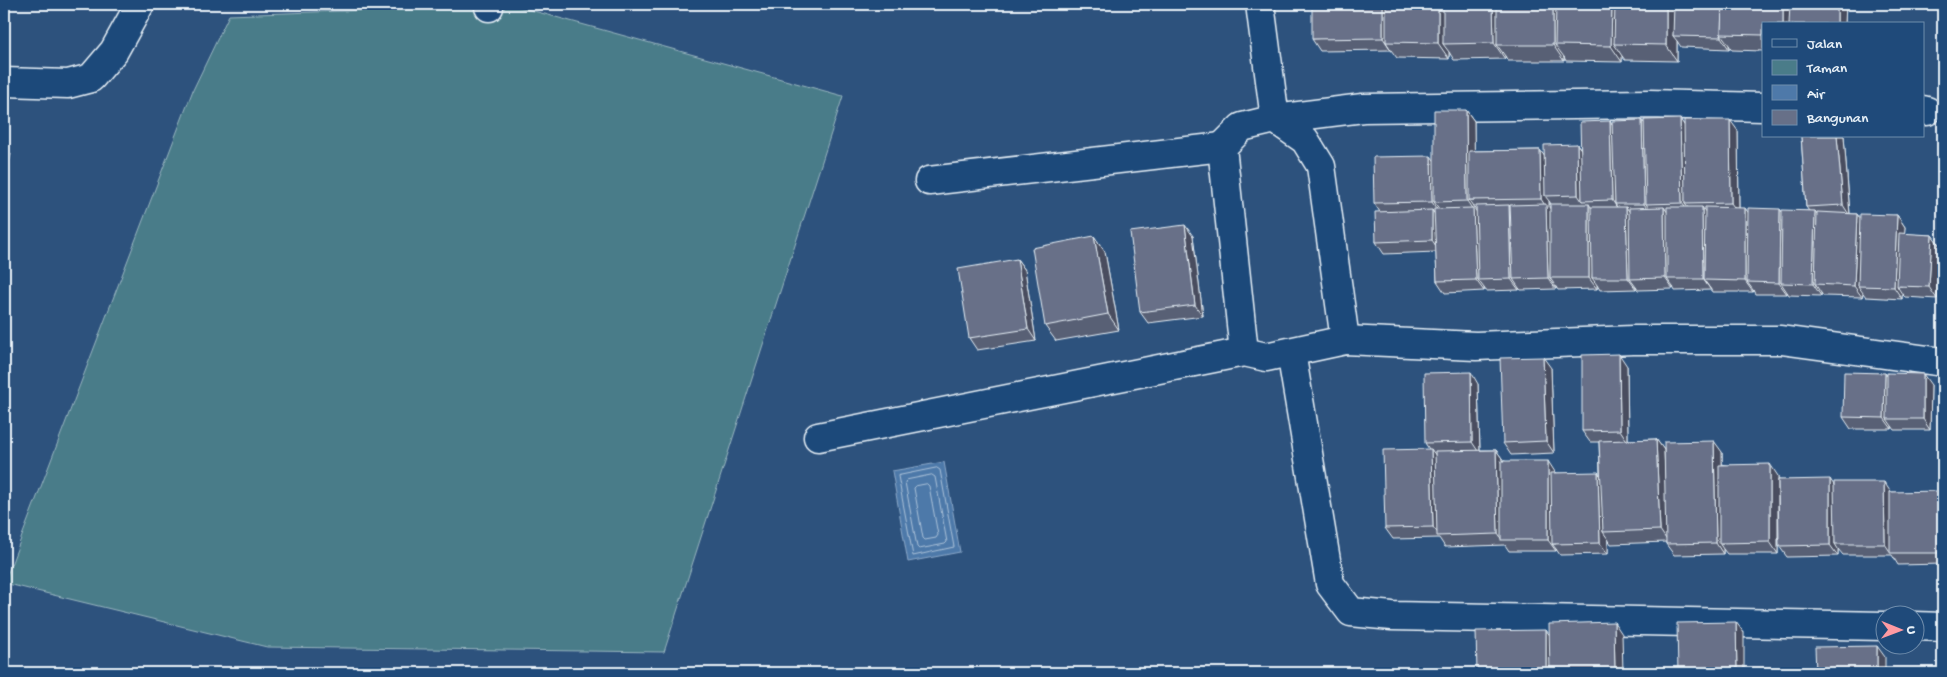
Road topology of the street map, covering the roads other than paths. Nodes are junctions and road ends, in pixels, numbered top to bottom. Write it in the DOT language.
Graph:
graph roads {
  1 [pos="140,4"];
  2 [pos="1260,4"];
  3 [pos="4,82"];
  4 [pos="1762,107"];
  5 [pos="1275,119"];
  6 [pos="1222,146"];
  7 [pos="928,181"];
  8 [pos="1345,340"];
  9 [pos="1244,352"];
  10 [pos="1291,352"];
  11 [pos="1943,362"];
  12 [pos="818,437"];
  13 [pos="1874,626"];
  14 [pos="1924,626"];
  15 [pos="1943,627"];
  1 -- 3 [label="street"];
  2 -- 5 [label="street"];
  4 -- 5 [label="street"];
  5 -- 6 [label="street"];
  5 -- 8 [label="street"];
  6 -- 7 [label="street"];
  6 -- 9 [label="street"];
  8 -- 10 [label="street"];
  8 -- 11 [label="street"];
  9 -- 10 [label="street"];
  9 -- 12 [label="street"];
  10 -- 13 [label="street"];
  14 -- 15 [label="street"];
}
